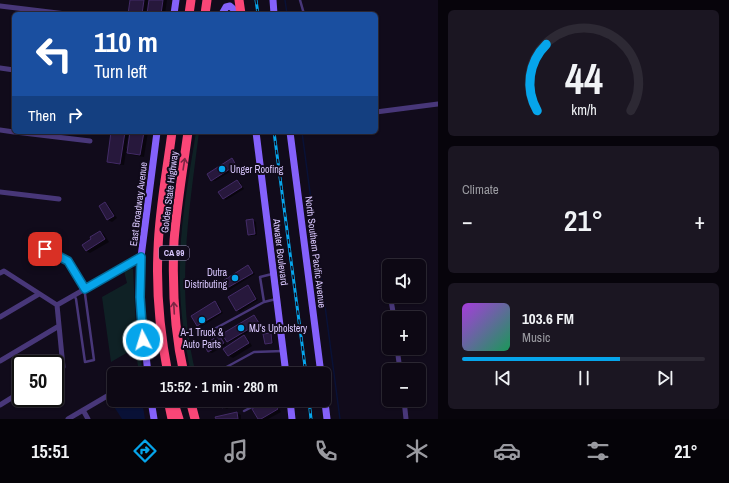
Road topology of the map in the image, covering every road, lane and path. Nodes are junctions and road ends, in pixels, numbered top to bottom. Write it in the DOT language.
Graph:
graph roads {
  1 [pos="1,0"];
  2 [pos="176,0"];
  3 [pos="191,0"];
  4 [pos="207,0"];
  5 [pos="239,0"];
  6 [pos="273,0"];
  7 [pos="300,0"];
  8 [pos="0,7"];
  9 [pos="47,12"];
  10 [pos="174,12"];
  11 [pos="189,12"];
  12 [pos="205,12"];
  13 [pos="223,12"];
  14 [pos="238,12"];
  15 [pos="240,12"];
  16 [pos="274,12"];
  17 [pos="303,12"];
  18 [pos="0,68"];
  19 [pos="12,70"];
  20 [pos="438,104"];
  21 [pos="378,112"];
  22 [pos="0,130"];
  23 [pos="12,132"];
  24 [pos="31,134"];
  25 [pos="157,134"];
  26 [pos="172,134"];
  27 [pos="188,134"];
  28 [pos="256,134"];
  29 [pos="290,134"];
  30 [pos="90,141"];
  31 [pos="0,192"];
  32 [pos="59,199"];
  33 [pos="45,249"];
  34 [pos="141,257"];
  35 [pos="0,273"];
  36 [pos="273,273"];
  37 [pos="84,289"];
  38 [pos="39,294"];
  39 [pos="74,295"];
  40 [pos="277,298"];
  41 [pos="264,302"];
  42 [pos="57,305"];
  43 [pos="0,316"];
  44 [pos="59,326"];
  45 [pos="205,334"];
  46 [pos="161,337"];
  47 [pos="283,351"];
  48 [pos="63,355"];
  49 [pos="0,361"];
  50 [pos="146,367"];
  51 [pos="163,367"];
  52 [pos="167,367"];
  53 [pos="183,367"];
  54 [pos="226,367"];
  55 [pos="285,367"];
  56 [pos="320,367"];
  57 [pos="107,396"];
  58 [pos="12,398"];
  59 [pos="0,405"];
  60 [pos="152,407"];
  61 [pos="169,407"];
  62 [pos="175,407"];
  63 [pos="192,407"];
  64 [pos="252,407"];
  65 [pos="291,407"];
  66 [pos="326,407"];
  67 [pos="405,407"];
  68 [pos="83,410"];
  69 [pos="244,411"];
  70 [pos="68,419"];
  71 [pos="88,419"];
  72 [pos="154,419"];
  73 [pos="172,419"];
  74 [pos="179,419"];
  75 [pos="195,419"];
  76 [pos="292,419"];
  77 [pos="327,419"];
  78 [pos="406,419"];
  1 -- 8 [label="street"];
  2 -- 10 [label="main road"];
  3 -- 11 [label="highway"];
  4 -- 12 [label="highway"];
  5 -- 15 [label="highway"];
  6 -- 16 [label="main road"];
  7 -- 17 [label="lane"];
  8 -- 9 [label="street"];
  13 -- 14 [label="main road"];
  18 -- 19 [label="street"];
  20 -- 21 [label="street"];
  22 -- 23 [label="street"];
  24 -- 30 [label="street"];
  25 -- 34 [label="main road, East Broadway Avenue"];
  26 -- 46 [label="highway, Golden State Highway / CA 99"];
  53 -- 27 [label="highway, Golden State Highway / CA 99, one-way"];
  28 -- 36 [label="main road, Atwater Boulevard"];
  29 -- 56 [label="main road, North Southern Pacific Avenue"];
  31 -- 32 [label="street"];
  33 -- 37 [label="lane"];
  34 -- 37 [label="street"];
  34 -- 50 [label="main road, East Broadway Avenue"];
  35 -- 38 [label="street"];
  36 -- 40 [label="main road, Atwater Boulevard"];
  36 -- 41 [label="lane"];
  37 -- 39 [label="street"];
  37 -- 39 [label="lane"];
  38 -- 42 [label="street"];
  38 -- 43 [label="street"];
  39 -- 42 [label="street"];
  40 -- 41 [label="lane"];
  40 -- 47 [label="main road, Atwater Boulevard"];
  41 -- 45 [label="lane"];
  42 -- 44 [label="street"];
  44 -- 48 [label="street"];
  44 -- 49 [label="street"];
  46 -- 51 [label="highway"];
  46 -- 52 [label="highway, Golden State Highway / CA 99"];
  47 -- 54 [label="lane"];
  47 -- 55 [label="main road, Atwater Boulevard"];
  57 -- 68 [label="street"];
  58 -- 59 [label="street"];
  60 -- 72 [label="main road"];
  61 -- 73 [label="highway"];
  62 -- 74 [label="highway"];
  63 -- 75 [label="highway"];
  64 -- 69 [label="lane"];
  65 -- 76 [label="main road"];
  66 -- 77 [label="main road"];
  67 -- 78 [label="street"];
  68 -- 70 [label="street"];
  68 -- 71 [label="street"];
}
